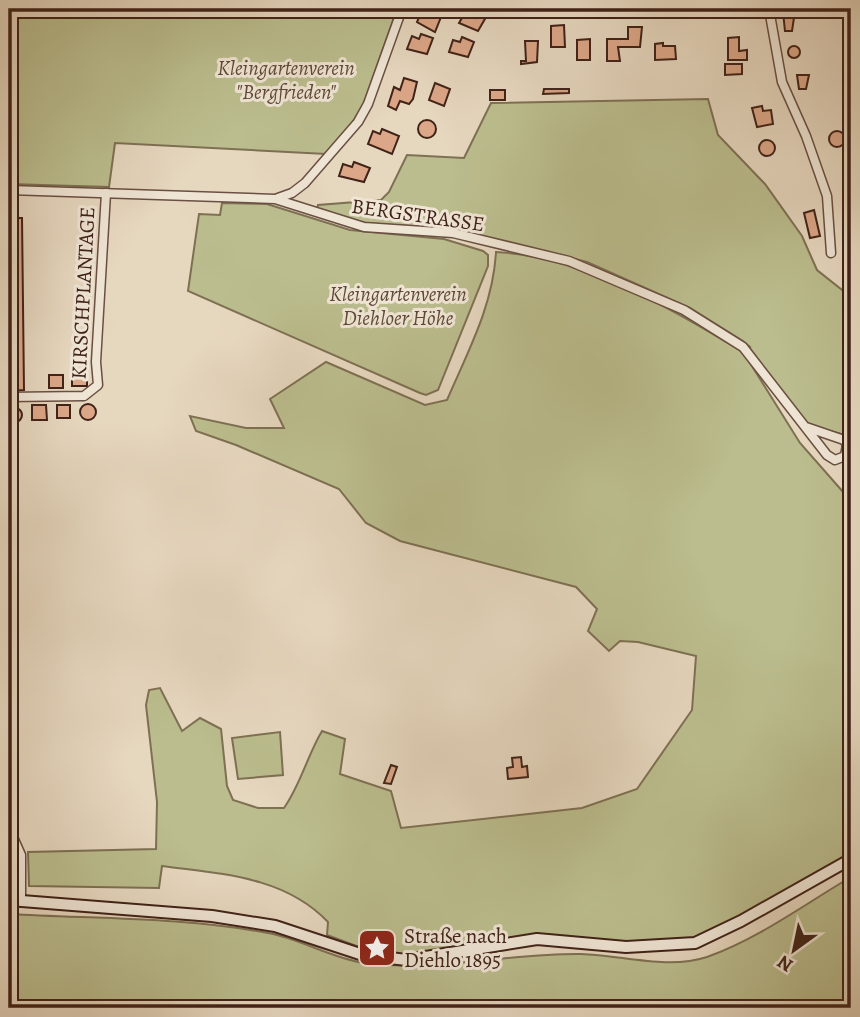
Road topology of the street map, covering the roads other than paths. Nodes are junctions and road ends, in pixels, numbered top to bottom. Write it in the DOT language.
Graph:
graph roads {
  1 [pos="402,9"];
  2 [pos="769,9"];
  3 [pos="9,190"];
  4 [pos="106,193"];
  5 [pos="275,199"];
  6 [pos="831,253"];
  7 [pos="9,397"];
  8 [pos="806,427"];
  9 [pos="9,828"];
  10 [pos="851,859"];
  11 [pos="9,900"];
  12 [pos="21,901"];
  1 -- 5 [label="street"];
  2 -- 6 [label="street"];
  3 -- 4 [label="street, BERGSTRASSE"];
  4 -- 5 [label="street, BERGSTRASSE"];
  4 -- 7 [label="street, KIRSCHPLANTAGE"];
  5 -- 8 [label="street, BERGSTRASSE"];
  8 -- 8 [label="street, BERGSTRASSE"];
  9 -- 12 [label="street"];
  10 -- 12 [label="main road"];
  11 -- 12 [label="main road"];
}
